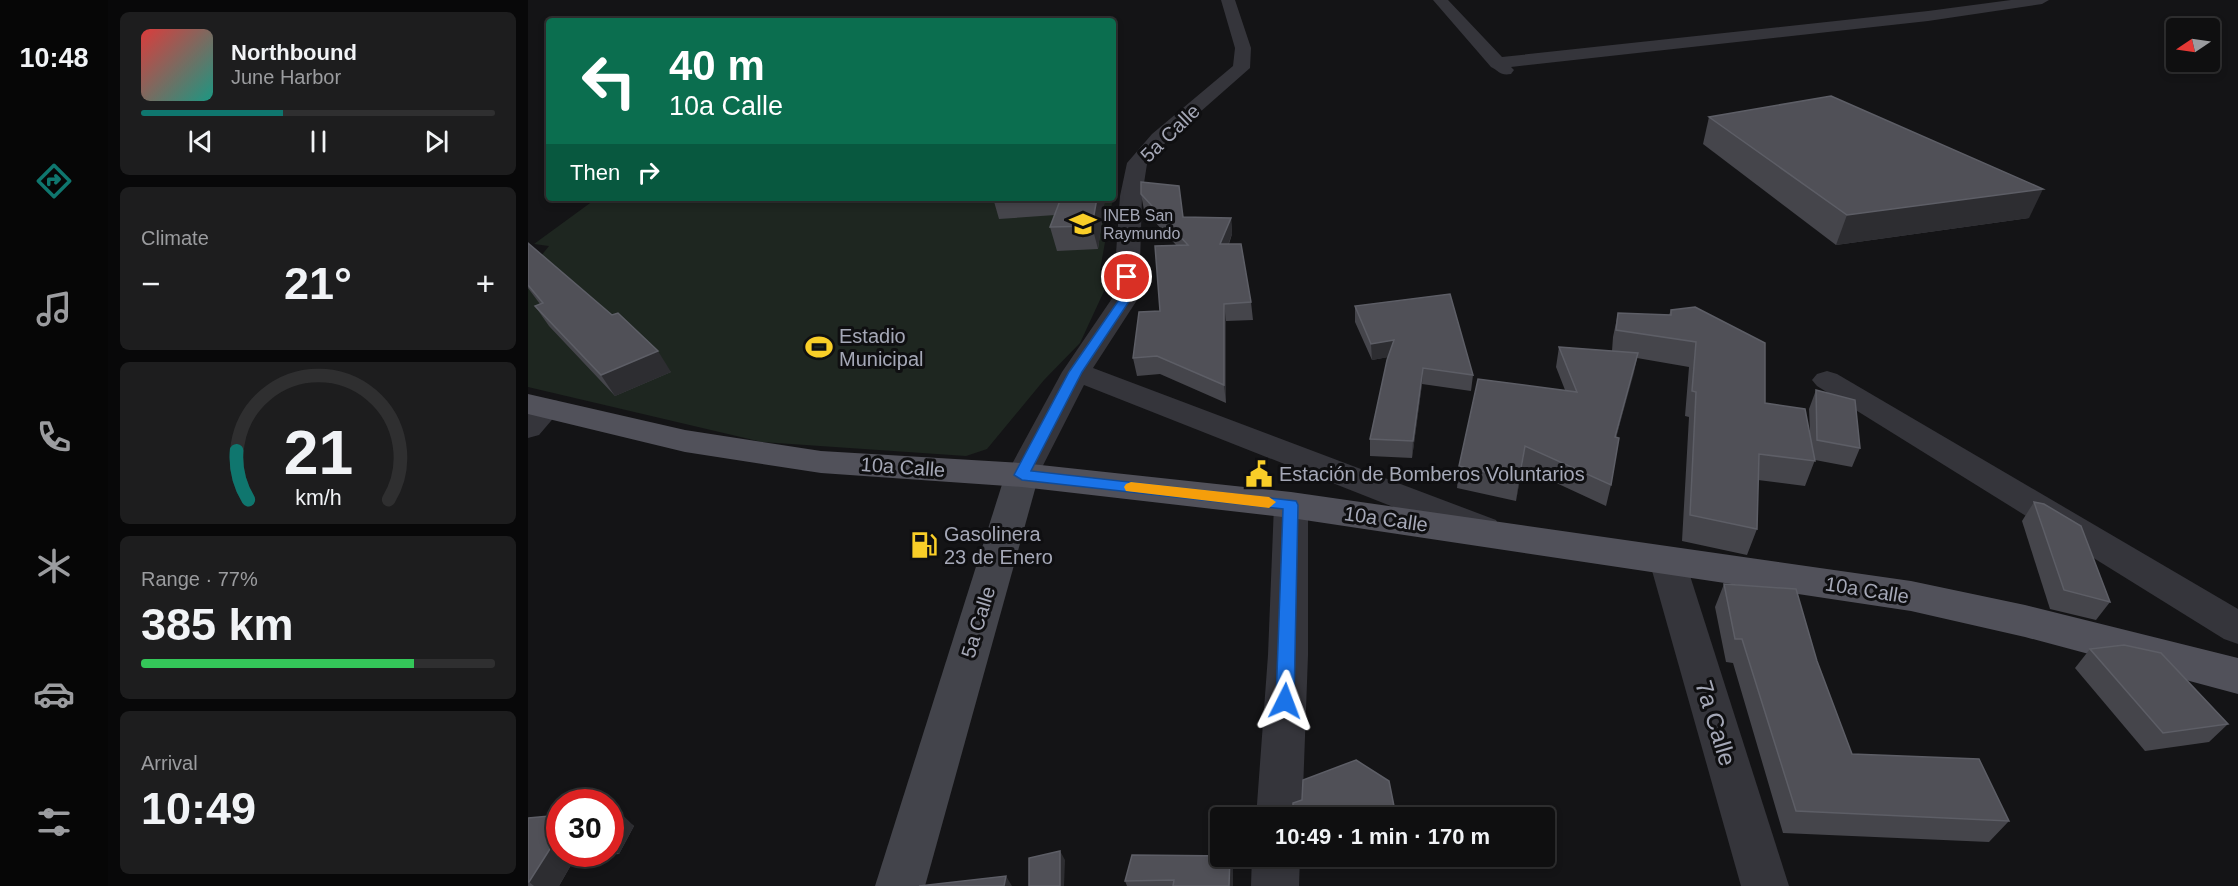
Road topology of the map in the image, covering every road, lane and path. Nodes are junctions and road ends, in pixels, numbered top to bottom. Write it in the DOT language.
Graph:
graph roads {
  1 [pos="1228,0"];
  2 [pos="1440,0"];
  3 [pos="2042,0"];
  4 [pos="1076,372"];
  5 [pos="1827,380"];
  6 [pos="534,413"];
  7 [pos="1022,475"];
  8 [pos="1291,505"];
  9 [pos="1496,534"];
  10 [pos="1667,560"];
  11 [pos="2238,628"];
  12 [pos="2238,676"];
  13 [pos="1280,807"];
  14 [pos="1276,867"];
  15 [pos="900,886"];
  16 [pos="1275,886"];
  17 [pos="1765,886"];
  1 -- 4 [label="street, 5a Calle"];
  2 -- 3 [label="street"];
  4 -- 7 [label="street, 5a Calle"];
  4 -- 9 [label="street"];
  5 -- 11 [label="street"];
  6 -- 7 [label="main road, 10a Calle"];
  7 -- 8 [label="main road, 10a Calle"];
  7 -- 15 [label="street, 5a Calle"];
  8 -- 9 [label="main road, 10a Calle"];
  8 -- 13 [label="street"];
  9 -- 10 [label="main road, 10a Calle"];
  10 -- 12 [label="main road, 10a Calle"];
  10 -- 17 [label="street, 7a Calle"];
  14 -- 16 [label="street"];
}
